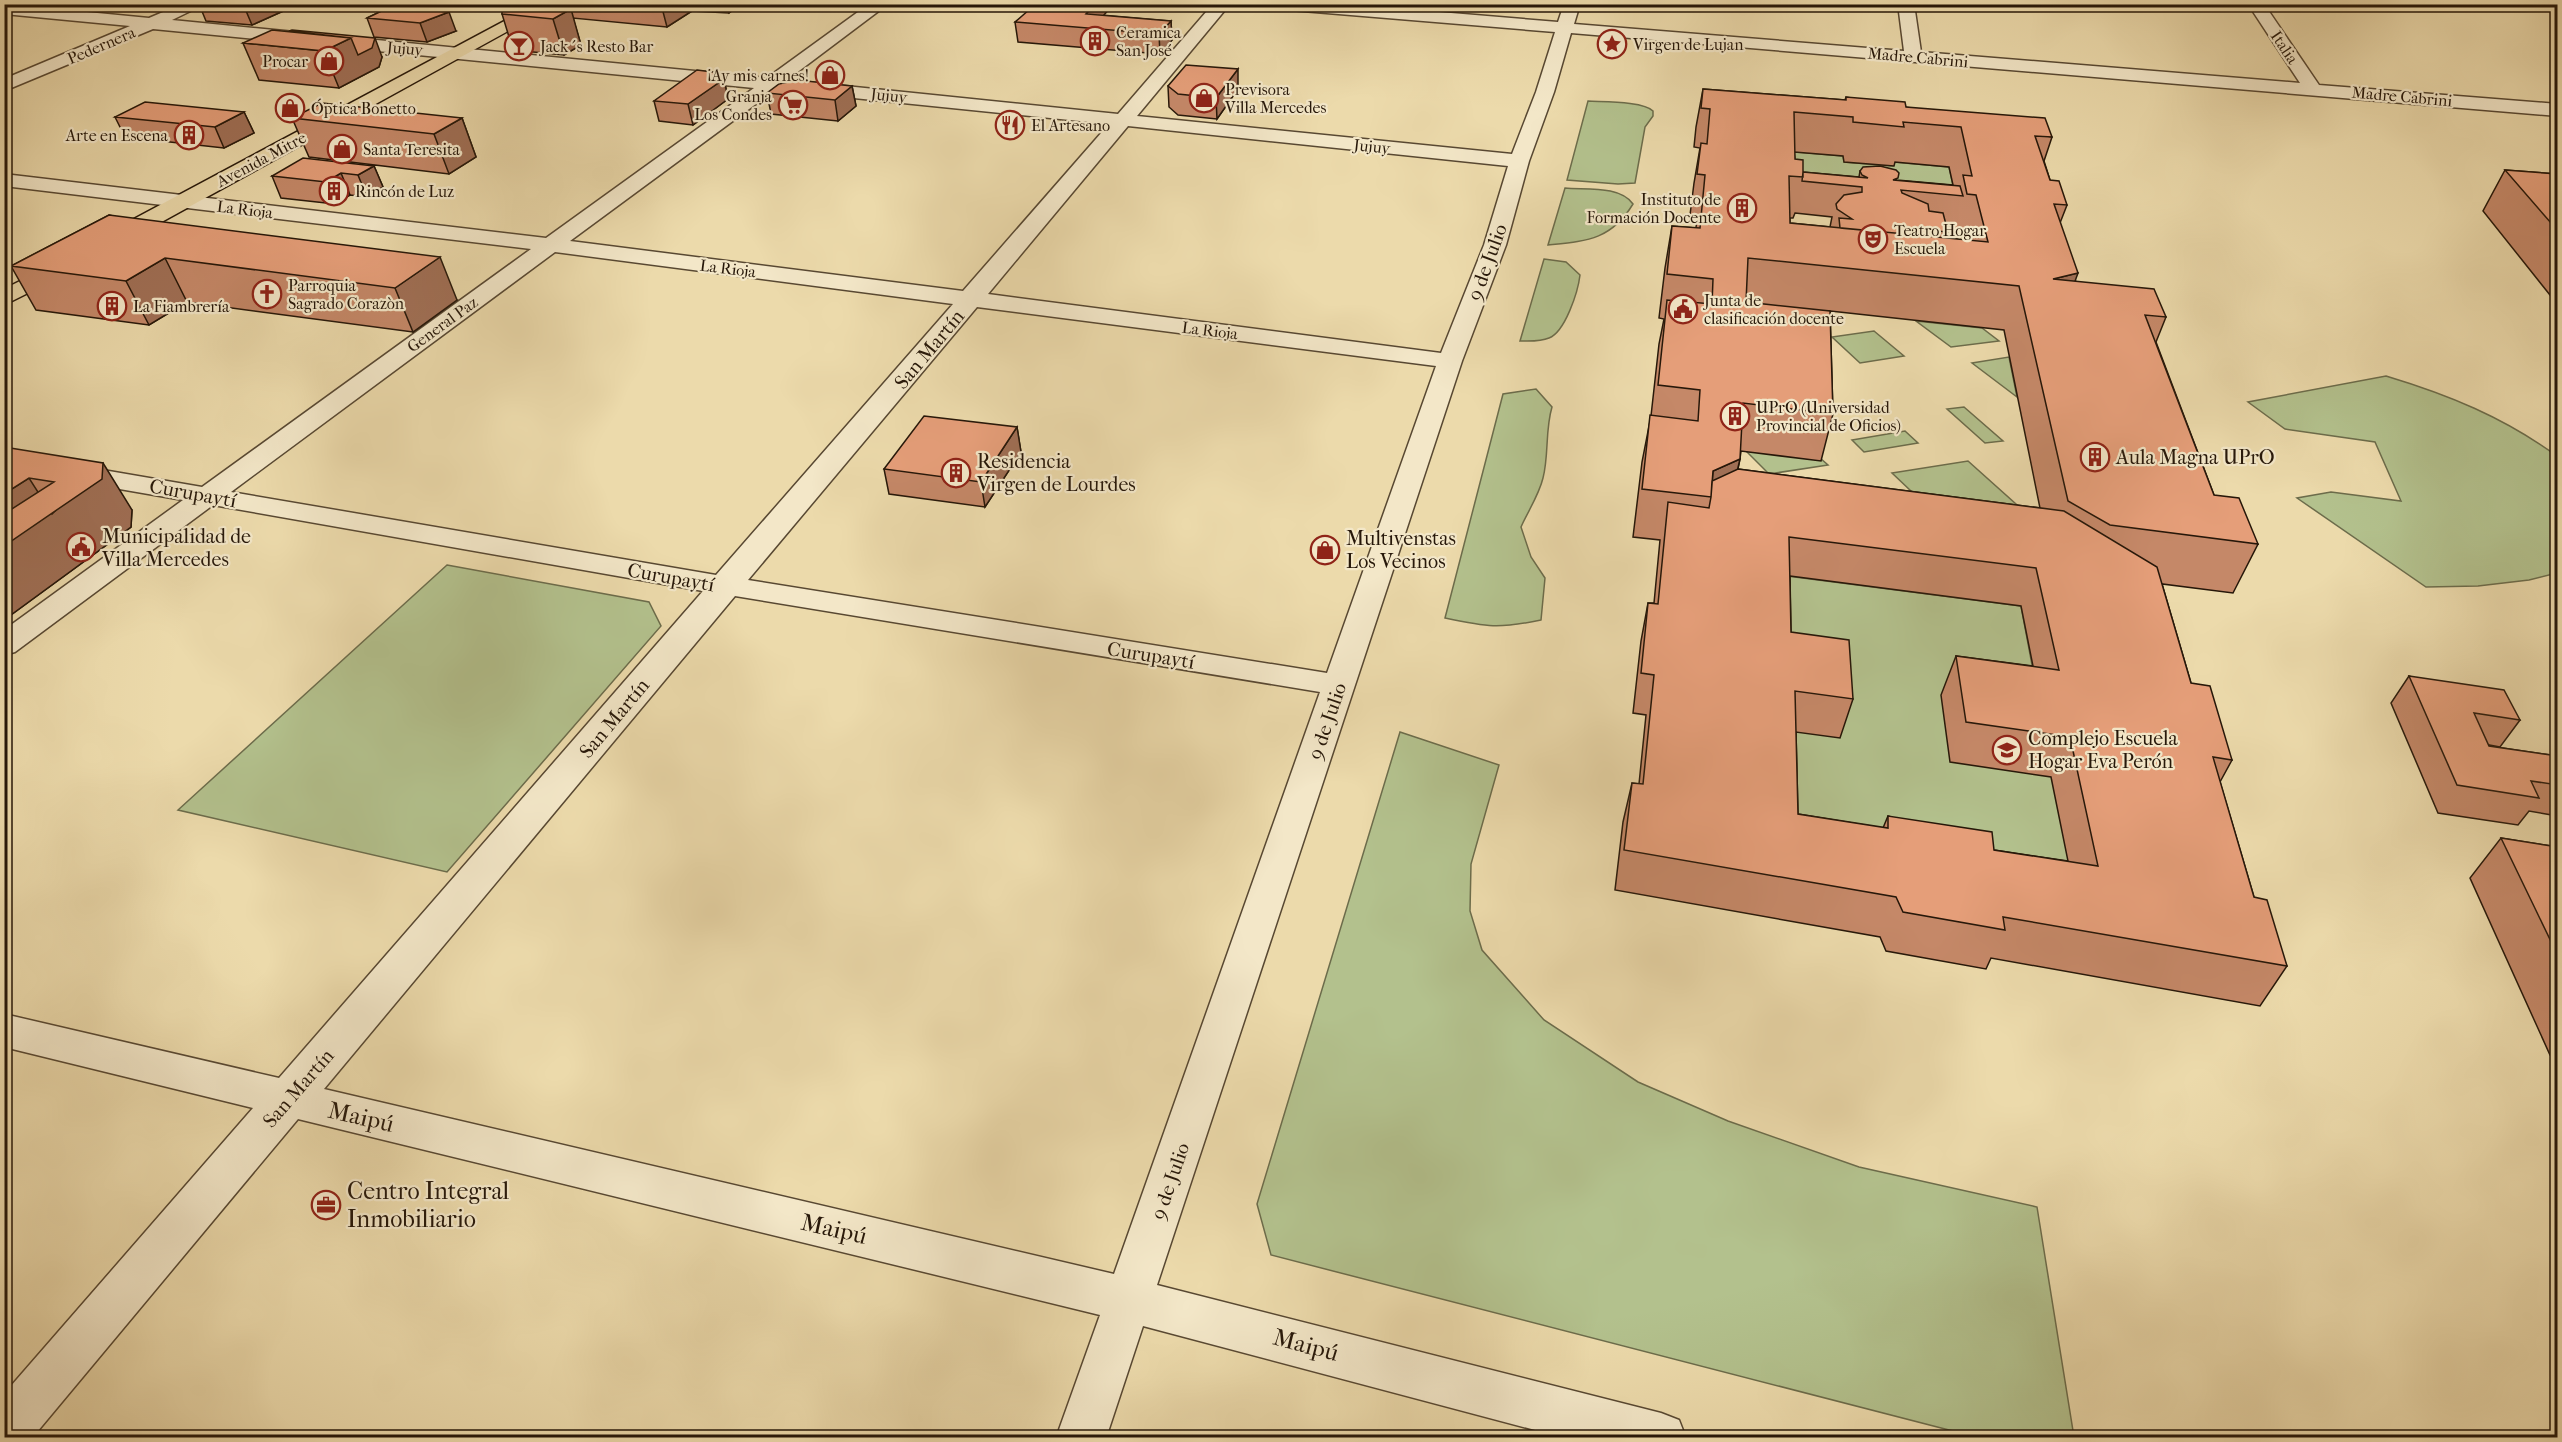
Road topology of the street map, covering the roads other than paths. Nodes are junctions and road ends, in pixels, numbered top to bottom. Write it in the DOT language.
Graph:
graph roads {
  1 [pos="197,4"];
  2 [pos="549,4"];
  3 [pos="880,4"];
  4 [pos="1222,4"];
  5 [pos="1278,4"];
  6 [pos="1906,4"];
  7 [pos="2256,4"];
  8 [pos="4,9"];
  9 [pos="1568,16"];
  10 [pos="151,24"];
  11 [pos="459,53"];
  12 [pos="1913,56"];
  13 [pos="772,84"];
  14 [pos="4,86"];
  15 [pos="2313,89"];
  16 [pos="2558,110"];
  17 [pos="1125,119"];
  18 [pos="1519,161"];
  19 [pos="4,180"];
  20 [pos="183,201"];
  21 [pos="550,245"];
  22 [pos="4,297"];
  23 [pos="970,300"];
  24 [pos="1450,361"];
  25 [pos="4,461"];
  26 [pos="207,495"];
  27 [pos="726,586"];
  28 [pos="4,645"];
  29 [pos="1340,685"];
  30 [pos="4,1030"];
  31 [pos="288,1099"];
  32 [pos="1130,1300"];
  33 [pos="4,1432"];
  34 [pos="1081,1437"];
  35 [pos="1661,1437"];
  1 -- 10 [label="street, Pedernera"];
  2 -- 11 [label="main road, Avenida Mitre"];
  3 -- 13 [label="street, General Paz"];
  4 -- 17 [label="street, San Martín"];
  5 -- 9 [label="street, Madre Cabrini"];
  6 -- 12 [label="street"];
  7 -- 15 [label="street, Italia"];
  8 -- 10 [label="street, Jujuy"];
  9 -- 12 [label="street, Madre Cabrini"];
  9 -- 18 [label="street, 9 de Julio"];
  10 -- 11 [label="street, Jujuy"];
  10 -- 14 [label="street, Pedernera"];
  11 -- 13 [label="street, Jujuy"];
  11 -- 20 [label="main road, Avenida Mitre"];
  12 -- 15 [label="street, Madre Cabrini"];
  13 -- 17 [label="street, Jujuy"];
  13 -- 21 [label="street, General Paz"];
  15 -- 16 [label="street, Madre Cabrini"];
  17 -- 18 [label="street, Jujuy"];
  17 -- 23 [label="street, San Martín"];
  18 -- 24 [label="street, 9 de Julio"];
  19 -- 20 [label="street, La Rioja"];
  20 -- 21 [label="street, La Rioja"];
  20 -- 22 [label="main road, Avenida Mitre"];
  21 -- 23 [label="street, La Rioja"];
  21 -- 26 [label="street, General Paz"];
  23 -- 24 [label="street, La Rioja"];
  23 -- 27 [label="street, San Martín"];
  24 -- 29 [label="street, 9 de Julio"];
  25 -- 26 [label="street, Curupaytí"];
  26 -- 27 [label="street, Curupaytí"];
  26 -- 28 [label="street, General Paz"];
  27 -- 29 [label="street, Curupaytí"];
  27 -- 31 [label="street, San Martín"];
  29 -- 32 [label="street, 9 de Julio"];
  30 -- 31 [label="street, Maipú"];
  31 -- 32 [label="street, Maipú"];
  31 -- 33 [label="street, San Martín"];
  32 -- 34 [label="street, 9 de Julio"];
  32 -- 35 [label="street, Maipú"];
}
